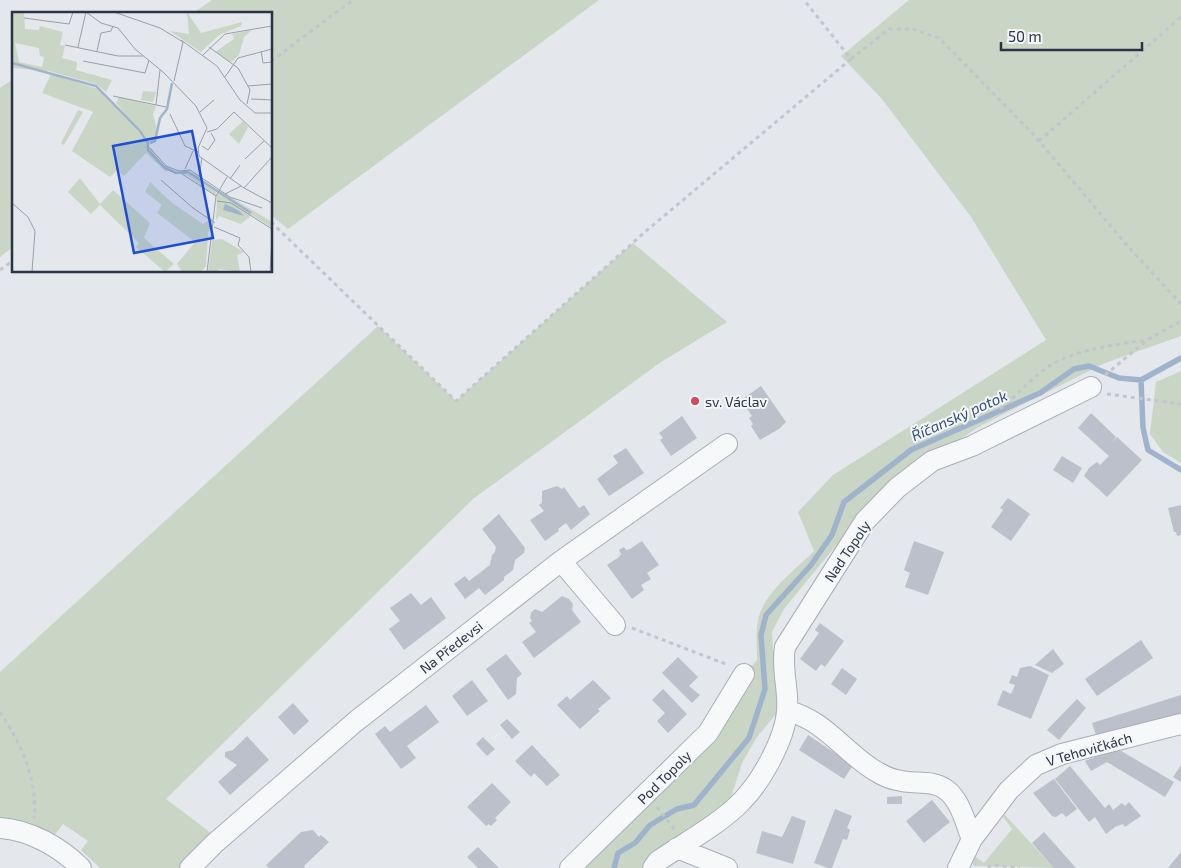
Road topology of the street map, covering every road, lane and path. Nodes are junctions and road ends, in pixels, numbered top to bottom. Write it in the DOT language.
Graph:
graph roads {
  1 [pos="353,0"];
  2 [pos="804,0"];
  3 [pos="1181,16"];
  4 [pos="851,59"];
  5 [pos="272,60"];
  6 [pos="1039,141"];
  7 [pos="272,223"];
  8 [pos="12,261"];
  9 [pos="0,270"];
  10 [pos="1181,304"];
  11 [pos="1181,320"];
  12 [pos="1146,340"];
  13 [pos="1094,383"];
  14 [pos="1010,401"];
  15 [pos="1181,404"];
  16 [pos="727,444"];
  17 [pos="561,561"];
  18 [pos="615,624"];
  19 [pos="744,674"];
  20 [pos="787,711"];
  21 [pos="0,712"];
  22 [pos="1181,724"];
  23 [pos="658,809"];
  24 [pos="0,828"];
  25 [pos="33,836"];
  26 [pos="972,839"];
  27 [pos="677,841"];
  28 [pos="81,868"];
  29 [pos="190,868"];
  30 [pos="570,868"];
  31 [pos="653,868"];
  32 [pos="727,868"];
  33 [pos="958,868"];
  34 [pos="988,868"];
  35 [pos="1020,868"];
  1 -- 5 [label="path"];
  2 -- 4 [label="path"];
  3 -- 6 [label="path"];
  4 -- 6 [label="path"];
  4 -- 7 [label="path"];
  6 -- 10 [label="path"];
  8 -- 9 [label="path"];
  11 -- 12 [label="path"];
  12 -- 13 [label="path"];
  12 -- 14 [label="path"];
  13 -- 15 [label="path"];
  13 -- 20 [label="street, Nad Topoly"];
  16 -- 17 [label="street, Na Předevsi"];
  17 -- 18 [label="street"];
  17 -- 29 [label="street, Na Předevsi"];
  18 -- 19 [label="path"];
  19 -- 30 [label="street, Pod Topoly"];
  20 -- 26 [label="street"];
  20 -- 27 [label="street, Nad Topoly"];
  21 -- 25 [label="path"];
  22 -- 26 [label="street, V Tehovičkách"];
  23 -- 27 [label="path"];
  24 -- 25 [label="street"];
  25 -- 28 [label="street"];
  26 -- 33 [label="street, V Tehovičkách"];
  27 -- 31 [label="street, Nad Topoly"];
  27 -- 32 [label="street"];
  34 -- 35 [label="path"];
}
